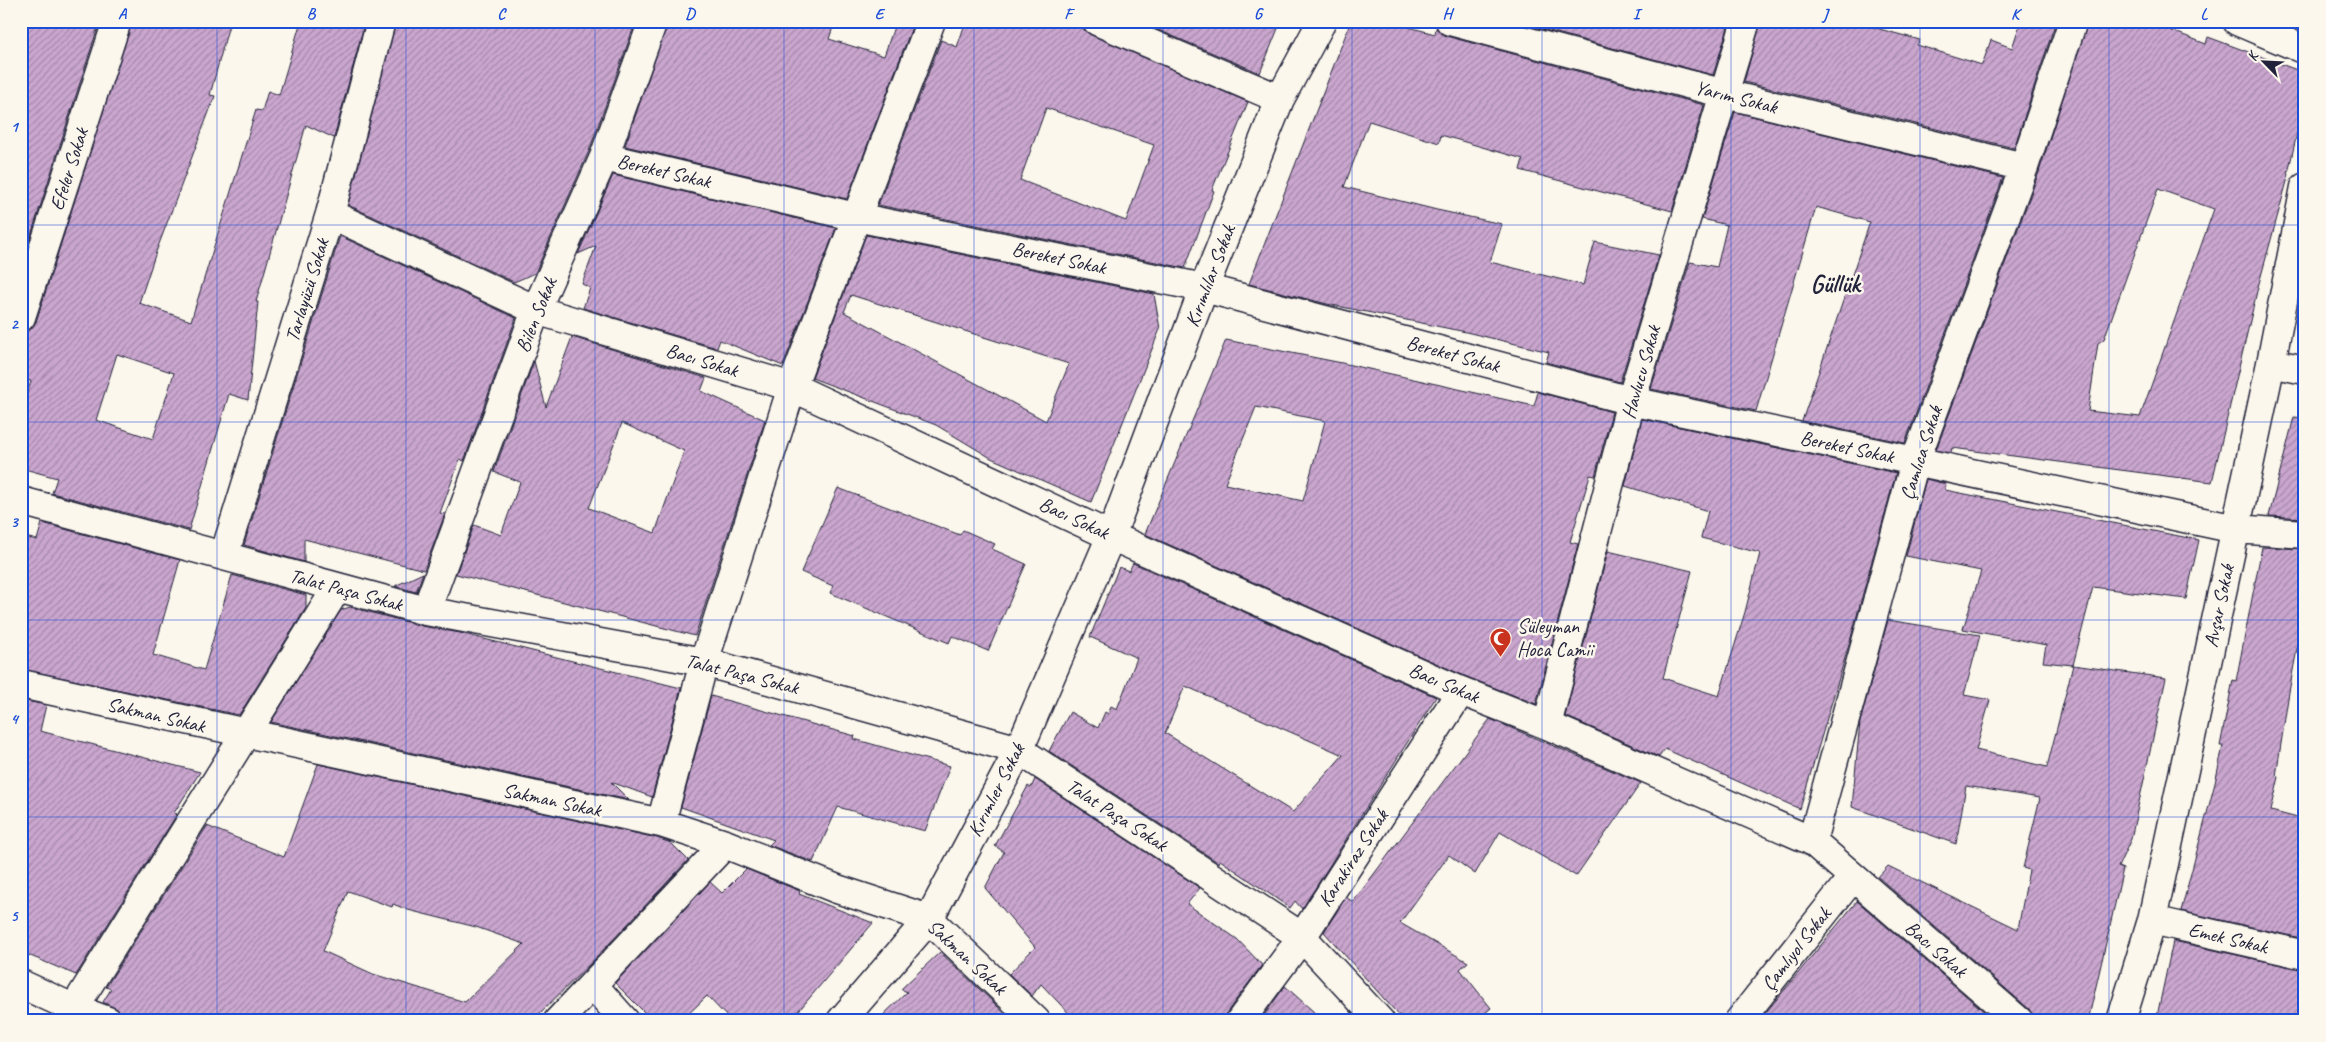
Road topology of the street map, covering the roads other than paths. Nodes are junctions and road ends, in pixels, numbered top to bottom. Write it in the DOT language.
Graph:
graph roads {
  1 [pos="117,21"];
  2 [pos="381,21"];
  3 [pos="653,21"];
  4 [pos="931,21"];
  5 [pos="1097,21"];
  6 [pos="1322,21"];
  7 [pos="1450,21"];
  8 [pos="1746,21"];
  9 [pos="2073,21"];
  10 [pos="2237,21"];
  11 [pos="2305,50"];
  12 [pos="1724,94"];
  13 [pos="1280,99"];
  14 [pos="604,157"];
  15 [pos="2024,167"];
  16 [pos="2305,187"];
  17 [pos="330,214"];
  18 [pos="856,217"];
  19 [pos="1204,288"];
  20 [pos="536,310"];
  21 [pos="21,317"];
  22 [pos="2271,363"];
  23 [pos="2305,370"];
  24 [pos="792,386"];
  25 [pos="1631,401"];
  26 [pos="1915,462"];
  27 [pos="21,501"];
  28 [pos="2236,529"];
  29 [pos="2305,534"];
  30 [pos="1111,536"];
  31 [pos="224,556"];
  32 [pos="337,588"];
  33 [pos="426,611"];
  34 [pos="704,662"];
  35 [pos="21,684"];
  36 [pos="1462,691"];
  37 [pos="1547,726"];
  38 [pos="246,735"];
  39 [pos="1019,750"];
  40 [pos="661,823"];
  41 [pos="1812,841"];
  42 [pos="725,844"];
  43 [pos="1852,878"];
  44 [pos="929,919"];
  45 [pos="2152,920"];
  46 [pos="1302,937"];
  47 [pos="2305,955"];
  48 [pos="21,984"];
  49 [pos="593,985"];
  50 [pos="70,1015"];
  51 [pos="108,1021"];
  52 [pos="558,1021"];
  53 [pos="626,1021"];
  54 [pos="842,1021"];
  55 [pos="1036,1021"];
  56 [pos="1240,1021"];
  57 [pos="1380,1021"];
  58 [pos="1739,1021"];
  59 [pos="2019,1021"];
  60 [pos="2121,1021"];
  1 -- 21 [label="street, Efeler Sokak"];
  2 -- 17 [label="street, Tarlayüzü Sokak"];
  3 -- 14 [label="street, Bilen Sokak"];
  4 -- 18 [label="street"];
  5 -- 13 [label="street"];
  6 -- 13 [label="street, Kırımlılar Sokak"];
  7 -- 12 [label="street, Yarım Sokak"];
  8 -- 12 [label="street, Havlucu Sokak"];
  9 -- 15 [label="street, Çamlıca Sokak"];
  10 -- 11 [label="street"];
  12 -- 15 [label="street, Yarım Sokak"];
  12 -- 25 [label="street, Havlucu Sokak"];
  13 -- 19 [label="street, Kırımlılar Sokak"];
  14 -- 18 [label="street, Bereket Sokak"];
  14 -- 20 [label="street, Bilen Sokak"];
  15 -- 26 [label="street, Çamlıca Sokak"];
  16 -- 22 [label="street, Avşar Sokak"];
  17 -- 20 [label="street, Bacı Sokak"];
  17 -- 31 [label="street, Tarlayüzü Sokak"];
  18 -- 19 [label="street, Bereket Sokak"];
  18 -- 24 [label="street"];
  19 -- 25 [label="street, Bereket Sokak"];
  19 -- 30 [label="street, Kırımlılar Sokak"];
  20 -- 24 [label="street, Bacı Sokak"];
  20 -- 33 [label="street, Bilen Sokak"];
  22 -- 23 [label="street"];
  22 -- 28 [label="street, Avşar Sokak"];
  24 -- 30 [label="street, Bacı Sokak"];
  24 -- 34 [label="street"];
  25 -- 26 [label="street, Bereket Sokak"];
  25 -- 37 [label="street, Havlucu Sokak"];
  26 -- 28 [label="street, Bereket Sokak"];
  26 -- 41 [label="street, Çamlıca Sokak"];
  27 -- 31 [label="street, Talat Paşa Sokak"];
  28 -- 29 [label="street, Bereket Sokak"];
  28 -- 45 [label="street, Avşar Sokak"];
  30 -- 36 [label="street, Bacı Sokak"];
  30 -- 39 [label="street, Kırımlıer Sokak"];
  31 -- 32 [label="street, Talat Paşa Sokak"];
  32 -- 33 [label="street, Talat Paşa Sokak"];
  32 -- 38 [label="street"];
  33 -- 34 [label="street, Talat Paşa Sokak"];
  34 -- 39 [label="street, Talat Paşa Sokak"];
  34 -- 40 [label="street"];
  35 -- 38 [label="street, Sakman Sokak"];
  36 -- 37 [label="street, Bacı Sokak"];
  36 -- 46 [label="street, Karakiraz Sokak"];
  37 -- 41 [label="street, Bacı Sokak"];
  38 -- 40 [label="street, Sakman Sokak"];
  38 -- 50 [label="street"];
  39 -- 44 [label="street, Kırımlıer Sokak"];
  39 -- 46 [label="street, Talat Paşa Sokak"];
  40 -- 42 [label="street, Sakman Sokak"];
  41 -- 43 [label="street"];
  42 -- 44 [label="street, Sakman Sokak"];
  42 -- 49 [label="street"];
  43 -- 58 [label="street, Çamlıyol Sokak"];
  43 -- 59 [label="street, Bacı Sokak"];
  44 -- 54 [label="street, Kırımlıer Sokak"];
  44 -- 55 [label="street, Sakman Sokak"];
  45 -- 47 [label="street, Emek Sokak"];
  45 -- 60 [label="street, Avşar Sokak"];
  46 -- 56 [label="street, Karakiraz Sokak"];
  46 -- 57 [label="street, Talat Paşa Sokak"];
  48 -- 50 [label="street"];
  49 -- 52 [label="street"];
  49 -- 53 [label="street"];
  50 -- 51 [label="street"];
}
